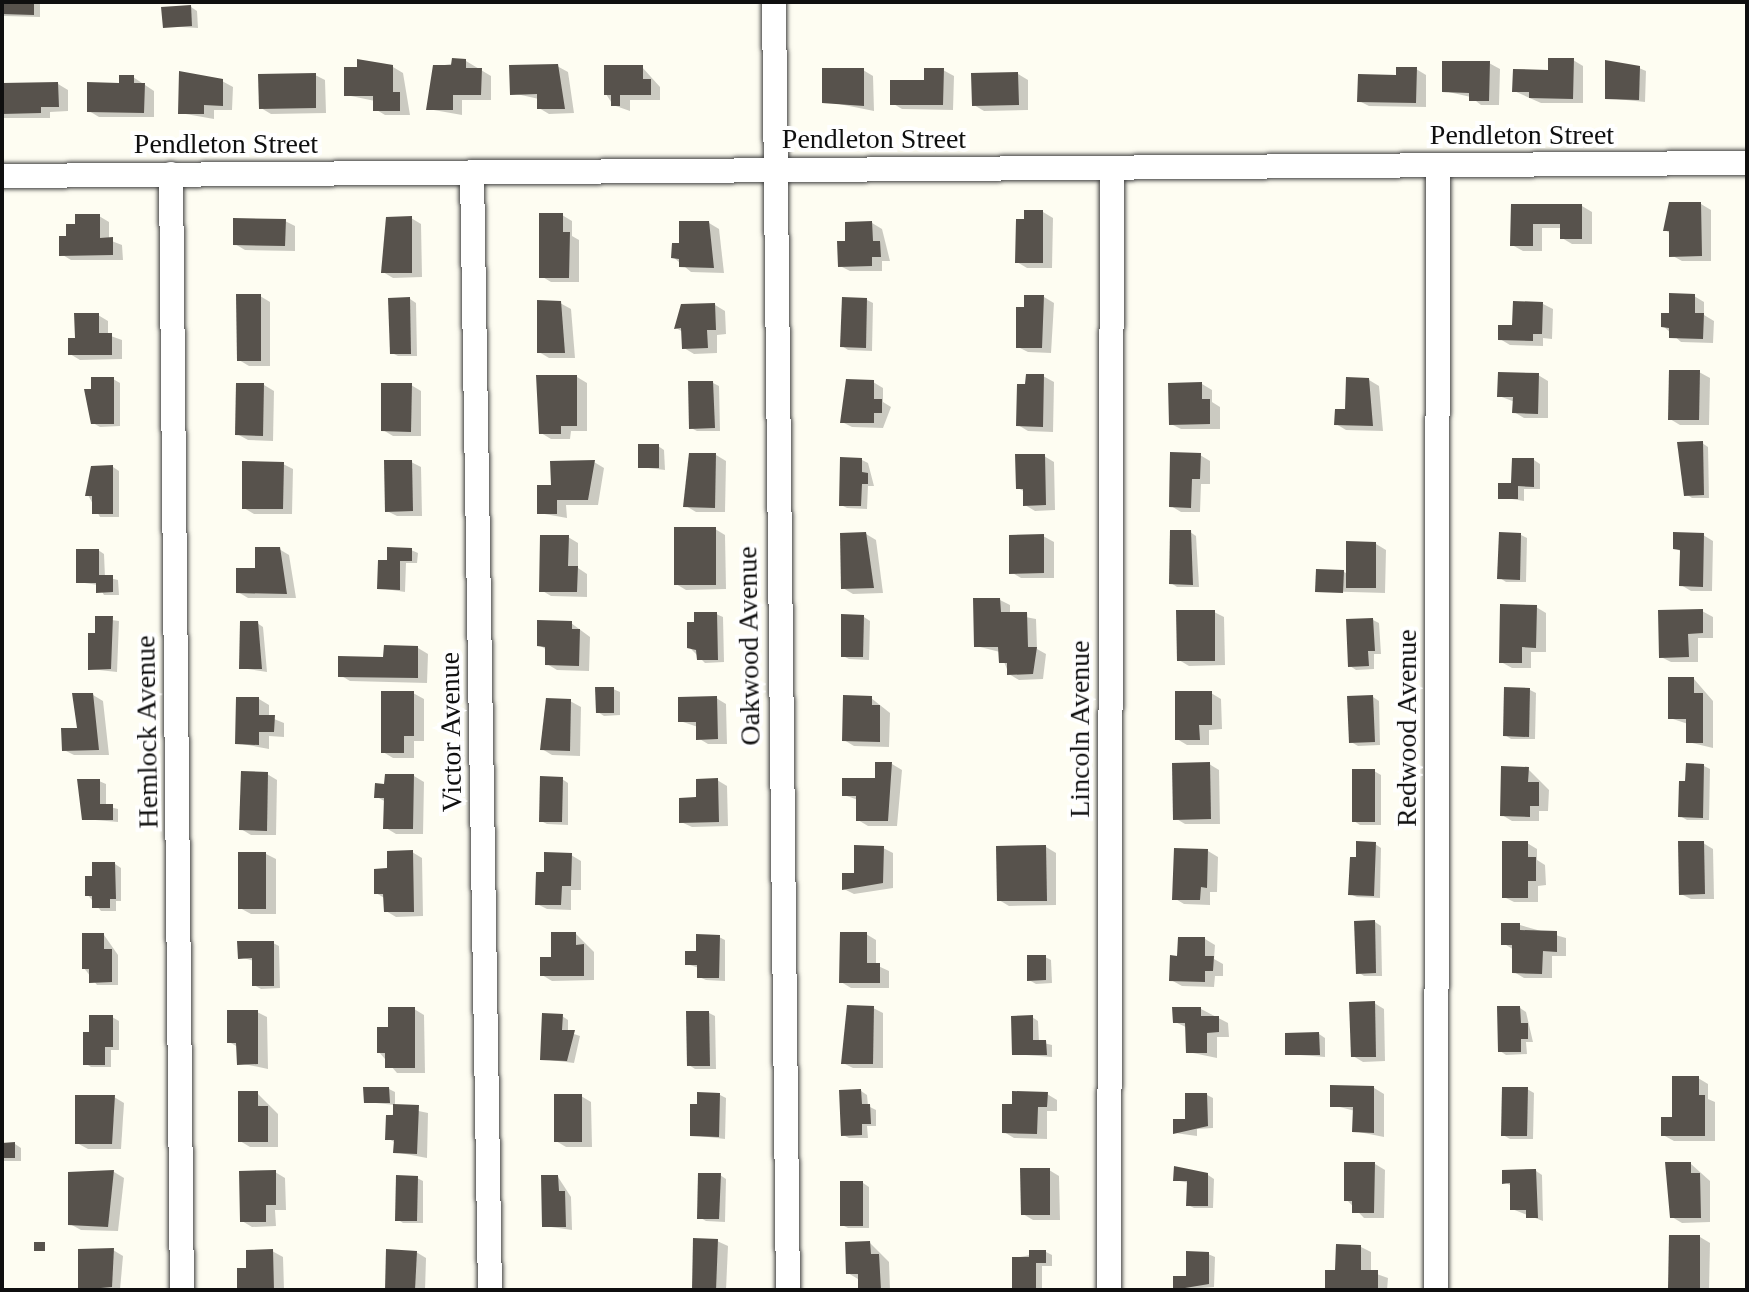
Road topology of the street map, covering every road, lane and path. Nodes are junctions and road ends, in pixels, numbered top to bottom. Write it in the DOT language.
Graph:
graph roads {
  1 [pos="774,2"];
  2 [pos="1747,163"];
  3 [pos="1438,166"];
  4 [pos="1112,168"];
  5 [pos="772,170"];
  6 [pos="472,172"];
  7 [pos="171,174"];
  8 [pos="2,176"];
  9 [pos="182,1290"];
  10 [pos="490,1290"];
  11 [pos="788,1290"];
  12 [pos="1109,1290"];
  13 [pos="1436,1290"];
  1 -- 5 [label="street, Oakwood Avenue"];
  2 -- 3 [label="street, Pendleton Street"];
  3 -- 4 [label="street, Pendleton Street"];
  3 -- 13 [label="street, Redwood Avenue"];
  4 -- 5 [label="street, Pendleton Street"];
  4 -- 12 [label="street, Lincoln Avenue"];
  5 -- 6 [label="street, Pendleton Street"];
  5 -- 11 [label="street, Oakwood Avenue"];
  6 -- 7 [label="street, Pendleton Street"];
  6 -- 10 [label="street, Victor Avenue"];
  7 -- 8 [label="street, Pendleton Street"];
  7 -- 9 [label="street, Hemlock Avenue"];
}
